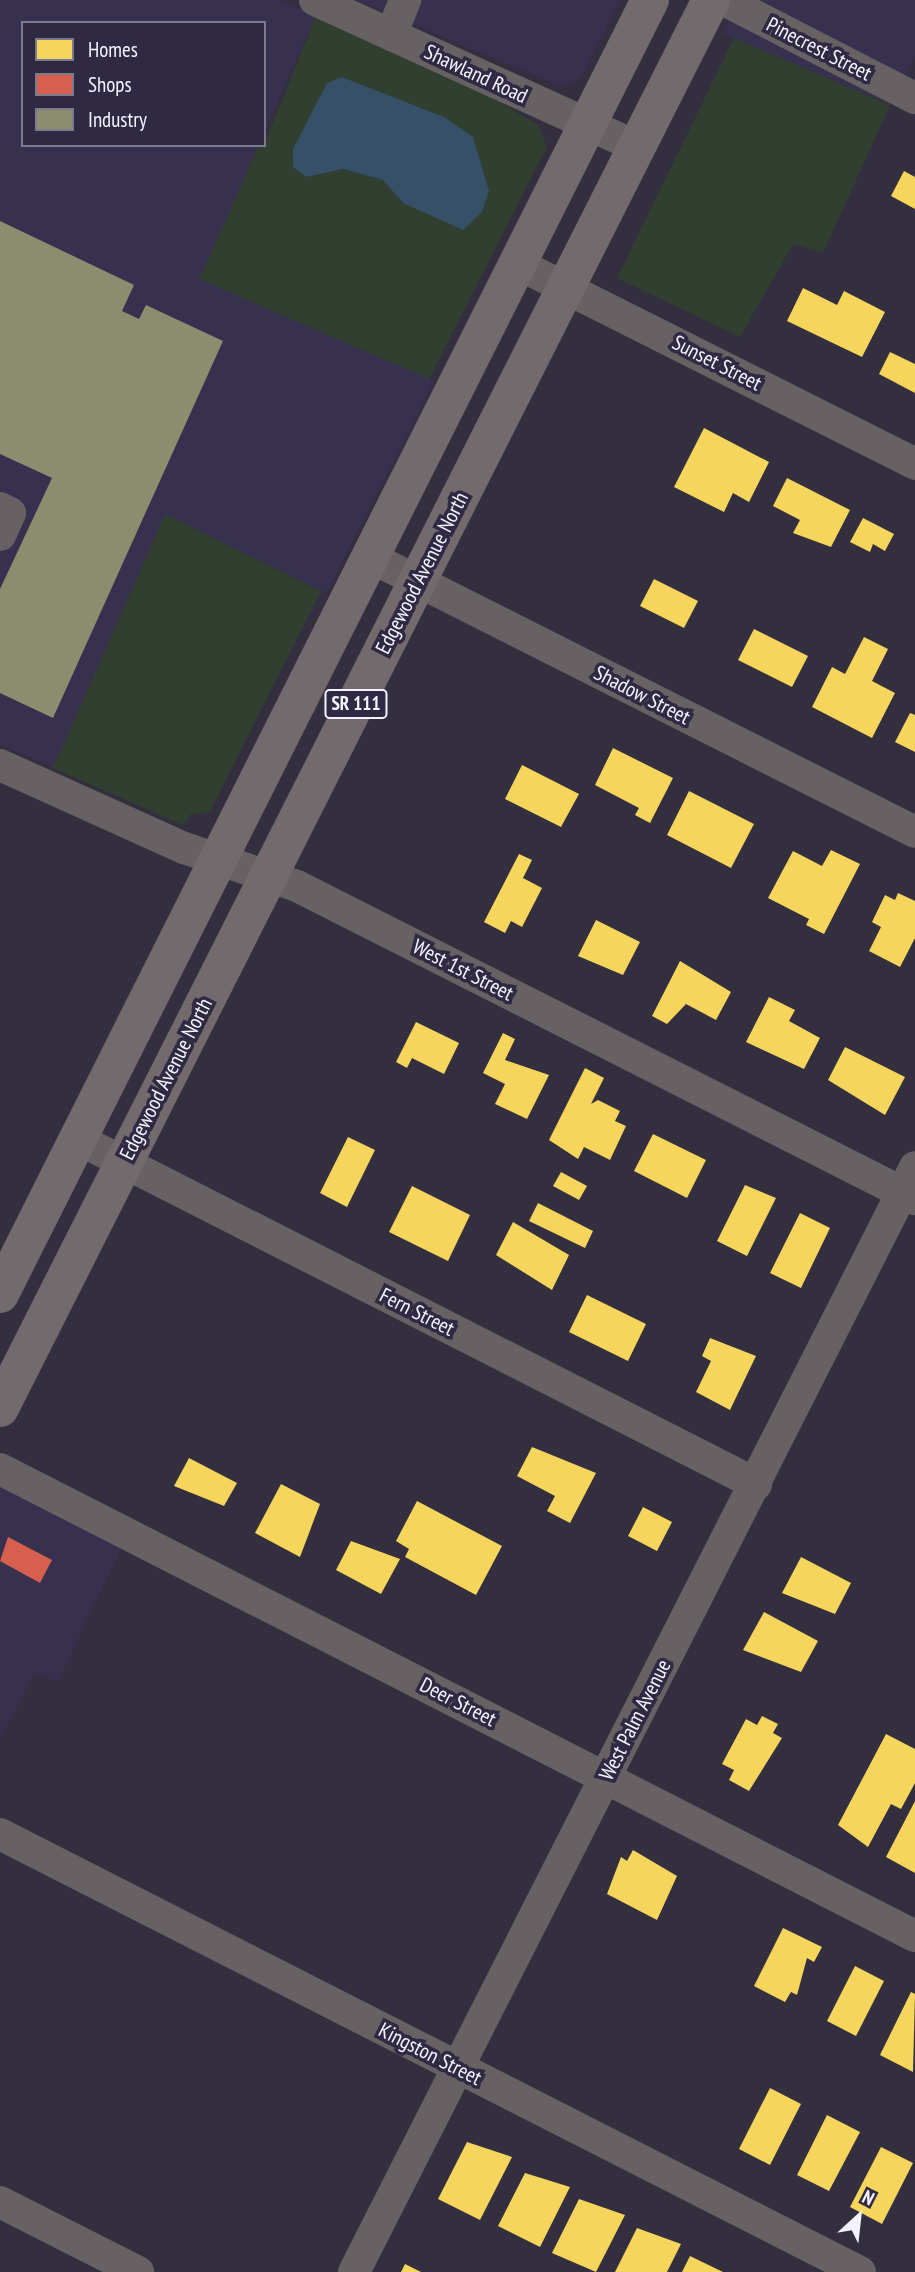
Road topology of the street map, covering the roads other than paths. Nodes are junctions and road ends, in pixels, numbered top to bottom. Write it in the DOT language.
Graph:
graph roads {
  1 [pos="315,0"];
  2 [pos="405,0"];
  3 [pos="650,0"];
  4 [pos="711,0"];
  5 [pos="723,0"];
  6 [pos="391,34"];
  7 [pos="915,97"];
  8 [pos="588,124"];
  9 [pos="637,147"];
  10 [pos="518,264"];
  11 [pos="566,287"];
  12 [pos="915,464"];
  13 [pos="0,509"];
  14 [pos="0,535"];
  15 [pos="370,557"];
  16 [pos="418,581"];
  17 [pos="0,765"];
  18 [pos="915,832"];
  19 [pos="218,861"];
  20 [pos="268,879"];
  21 [pos="78,1139"];
  22 [pos="124,1163"];
  23 [pos="911,1186"];
  24 [pos="0,1294"];
  25 [pos="0,1408"];
  26 [pos="0,1468"];
  27 [pos="756,1484"];
  28 [pos="606,1777"];
  29 [pos="0,1834"];
  30 [pos="915,1936"];
  31 [pos="458,2068"];
  32 [pos="0,2202"];
  33 [pos="138,2272"];
  34 [pos="354,2272"];
  35 [pos="860,2272"];
  1 -- 6 [label="street, Shawland Road"];
  2 -- 6 [label="street"];
  3 -- 8 [label="main road, SR 111"];
  4 -- 9 [label="main road, Edgewood Avenue North / SR 111"];
  5 -- 7 [label="street, Pinecrest Street"];
  6 -- 8 [label="street, Shawland Road"];
  8 -- 9 [label="street, Shawland Road"];
  8 -- 10 [label="main road, SR 111"];
  9 -- 11 [label="main road, Edgewood Avenue North / SR 111"];
  10 -- 11 [label="street, Sunset Street"];
  10 -- 15 [label="main road, SR 111"];
  11 -- 12 [label="street, Sunset Street"];
  11 -- 16 [label="main road, Edgewood Avenue North / SR 111"];
  13 -- 14 [label="street"];
  15 -- 16 [label="street, Shadow Street"];
  15 -- 19 [label="main road, SR 111"];
  16 -- 18 [label="street, Shadow Street"];
  16 -- 20 [label="main road, Edgewood Avenue North / SR 111"];
  17 -- 19 [label="street, West 1st Street"];
  19 -- 20 [label="street, West 1st Street"];
  19 -- 21 [label="main road, SR 111"];
  20 -- 22 [label="main road, Edgewood Avenue North / SR 111"];
  20 -- 23 [label="street, West 1st Street"];
  21 -- 22 [label="street, Fern Street"];
  21 -- 24 [label="main road, SR 111"];
  22 -- 25 [label="main road, Edgewood Avenue North / SR 111"];
  22 -- 27 [label="street, Fern Street"];
  23 -- 27 [label="street, West Palm Avenue"];
  26 -- 28 [label="street, Deer Street"];
  27 -- 28 [label="street, West Palm Avenue"];
  28 -- 30 [label="street, Deer Street"];
  28 -- 31 [label="street, West Palm Avenue"];
  29 -- 31 [label="street, Kingston Street"];
  31 -- 34 [label="street, West Palm Avenue"];
  31 -- 35 [label="street, Kingston Street"];
  32 -- 33 [label="street"];
}
